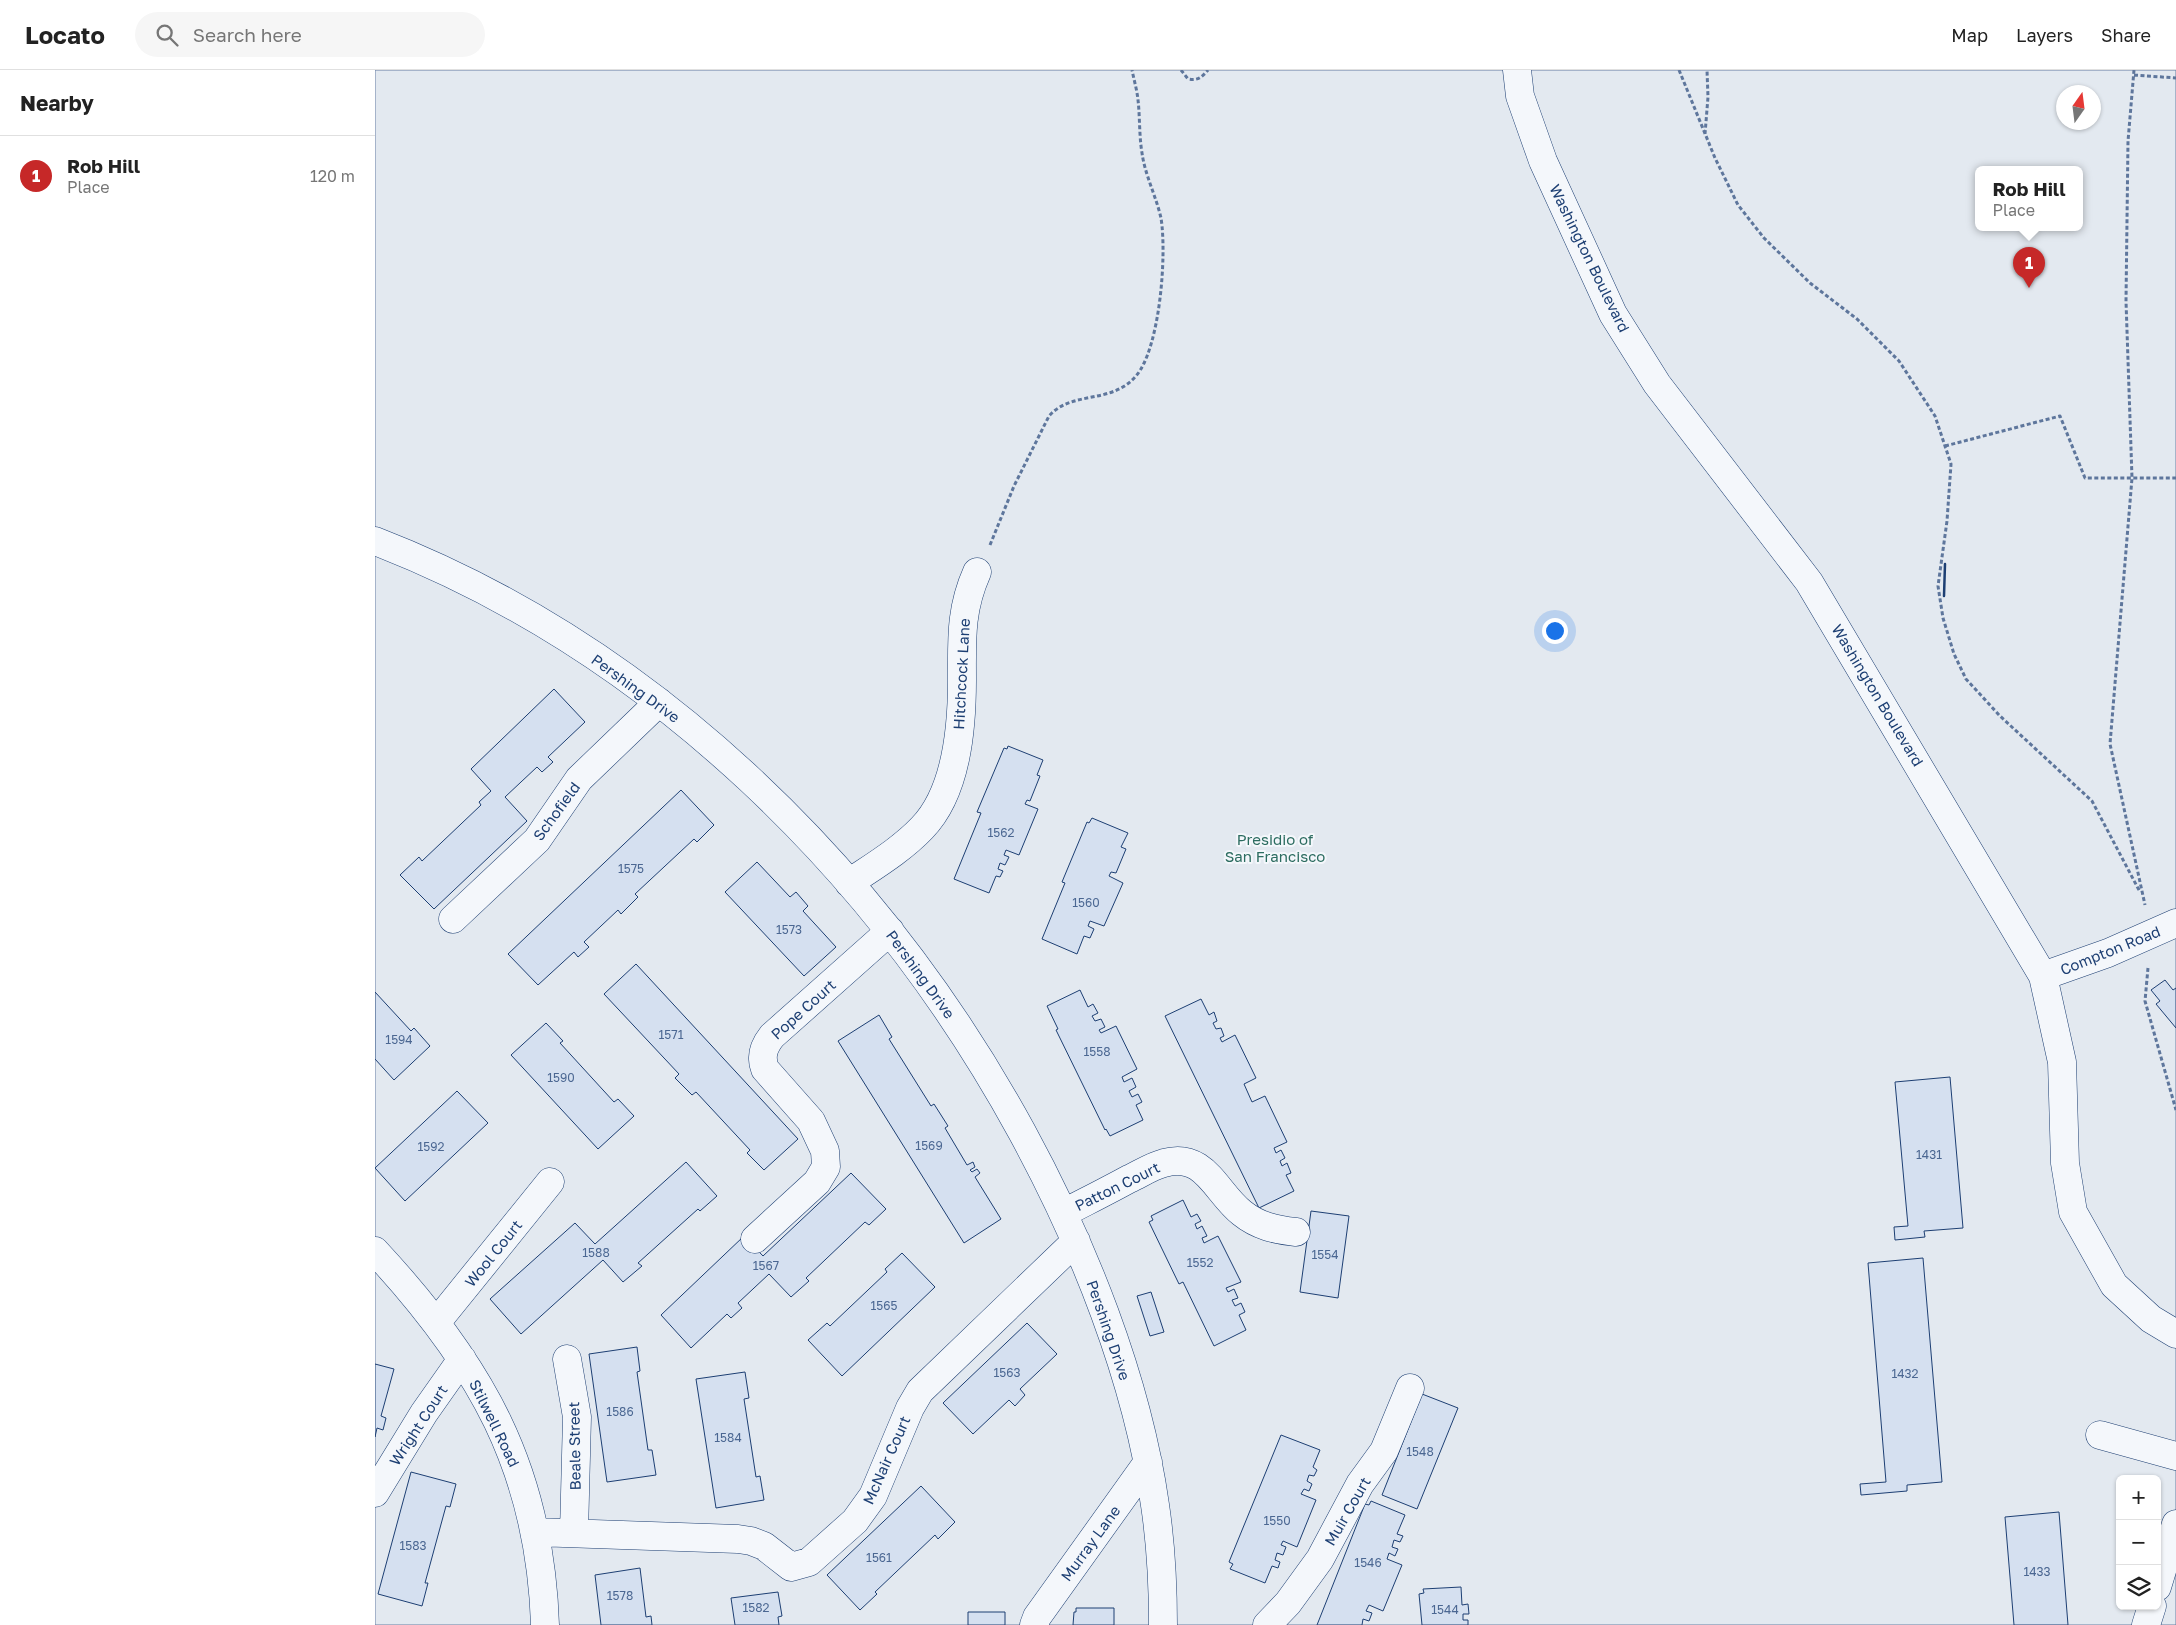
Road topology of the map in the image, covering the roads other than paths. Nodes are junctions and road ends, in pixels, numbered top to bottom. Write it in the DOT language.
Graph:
graph roads {
  1 [pos="1517,70"];
  2 [pos="375,541"];
  3 [pos="977,572"];
  4 [pos="659,702"];
  5 [pos="849,883"];
  6 [pos="453,919"];
  7 [pos="2176,923"];
  8 [pos="890,931"];
  9 [pos="2043,976"];
  10 [pos="550,1182"];
  11 [pos="1064,1213"];
  12 [pos="1295,1232"];
  13 [pos="755,1239"];
  14 [pos="1076,1241"];
  15 [pos="375,1251"];
  16 [pos="436,1323"];
  17 [pos="2176,1334"];
  18 [pos="462,1359"];
  19 [pos="567,1359"];
  20 [pos="1410,1388"];
  21 [pos="2100,1435"];
  22 [pos="2176,1456"];
  23 [pos="1148,1462"];
  24 [pos="375,1493"];
  25 [pos="2176,1524"];
  26 [pos="535,1532"];
  27 [pos="574,1533"];
  28 [pos="2161,1574"];
  29 [pos="2151,1610"];
  30 [pos="545,1625"];
  31 [pos="1034,1625"];
  32 [pos="1163,1625"];
  33 [pos="1267,1625"];
  34 [pos="2146,1625"];
  1 -- 9 [label="street, Washington Boulevard"];
  2 -- 4 [label="street, Pershing Drive"];
  3 -- 5 [label="street, Hitchcock Lane"];
  4 -- 5 [label="street, Pershing Drive"];
  4 -- 6 [label="street, Schofield"];
  5 -- 8 [label="street, Pershing Drive"];
  7 -- 9 [label="street, Compton Road"];
  8 -- 11 [label="street, Pershing Drive"];
  8 -- 13 [label="street, Pope Court"];
  9 -- 17 [label="street, Washington Boulevard"];
  10 -- 16 [label="street, Wool Court"];
  11 -- 12 [label="street, Patton Court"];
  11 -- 14 [label="street, Pershing Drive"];
  14 -- 23 [label="street, Pershing Drive"];
  14 -- 27 [label="street, McNair Court"];
  15 -- 16 [label="street, Stilwell Road"];
  16 -- 18 [label="street, Stilwell Road"];
  18 -- 24 [label="street, Wright Court"];
  18 -- 26 [label="street, Stilwell Road"];
  19 -- 27 [label="street, Beale Street"];
  20 -- 33 [label="street, Muir Court"];
  21 -- 22 [label="street"];
  23 -- 31 [label="street, Murray Lane"];
  23 -- 32 [label="street, Pershing Drive"];
  25 -- 28 [label="street"];
  26 -- 27 [label="street, McNair Court"];
  26 -- 30 [label="street, Stilwell Road"];
  29 -- 34 [label="street"];
}
